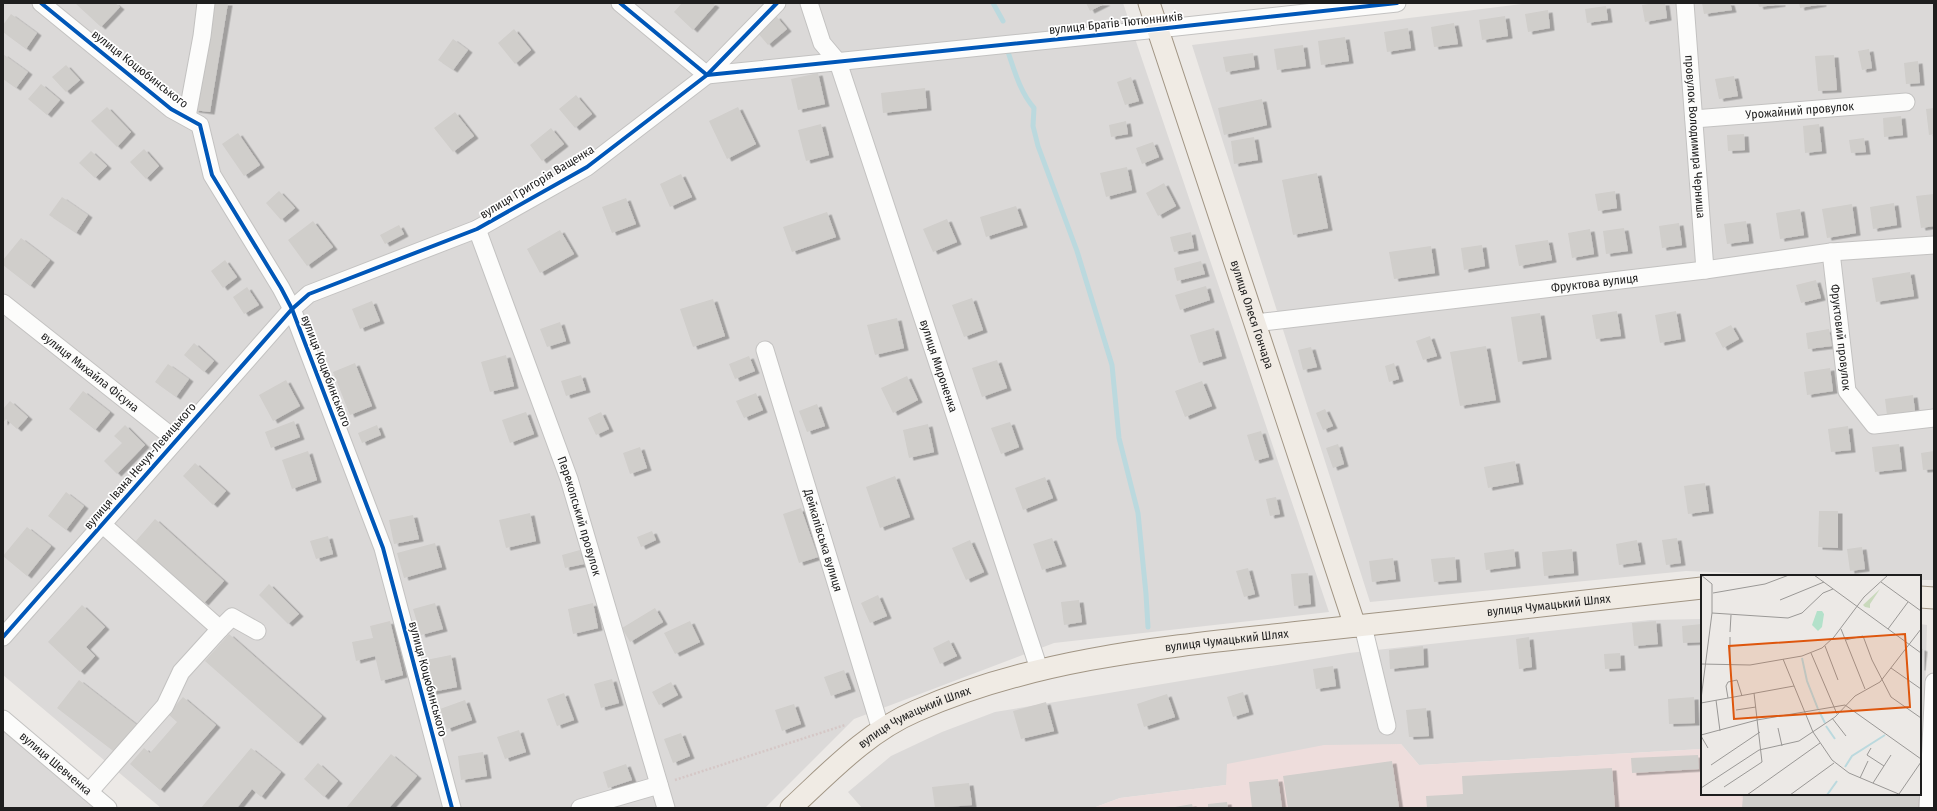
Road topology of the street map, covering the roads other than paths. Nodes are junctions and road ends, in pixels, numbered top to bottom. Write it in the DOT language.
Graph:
graph roads {
  1 [pos="41,3"];
  2 [pos="206,3"];
  3 [pos="620,3"];
  4 [pos="777,3"];
  5 [pos="809,3"];
  6 [pos="1149,3"];
  7 [pos="1397,3"];
  8 [pos="1685,3"];
  9 [pos="1158,29"];
  10 [pos="838,62"];
  11 [pos="707,75"];
  12 [pos="1906,102"];
  13 [pos="187,117"];
  14 [pos="1694,119"];
  15 [pos="477,229"];
  16 [pos="1934,245"];
  17 [pos="1832,252"];
  18 [pos="1705,270"];
  19 [pos="3,303"];
  20 [pos="292,309"];
  21 [pos="1255,323"];
  22 [pos="765,350"];
  23 [pos="1934,418"];
  24 [pos="176,440"];
  25 [pos="102,524"];
  26 [pos="1701,588"];
  27 [pos="1921,597"];
  28 [pos="1934,598"];
  29 [pos="1359,626"];
  30 [pos="220,629"];
  31 [pos="257,631"];
  32 [pos="3,637"];
  33 [pos="1039,669"];
  34 [pos="1934,682"];
  35 [pos="3,720"];
  36 [pos="1387,726"];
  37 [pos="881,730"];
  38 [pos="660,785"];
  39 [pos="89,792"];
  40 [pos="108,808"];
  41 [pos="452,808"];
  42 [pos="580,808"];
  43 [pos="666,808"];
  44 [pos="791,808"];
  45 [pos="1928,808"];
  1 -- 13 [label="street, вулиця Коцюбинського"];
  2 -- 13 [label="street"];
  3 -- 11 [label="street"];
  4 -- 11 [label="street, вулиця Григорія Ващенка"];
  5 -- 10 [label="street"];
  6 -- 9 [label="main road, вулиця Олеся Гончара"];
  7 -- 9 [label="street, вулиця Братів Тютюнників"];
  8 -- 14 [label="street, провулок Володимира Черниша"];
  9 -- 10 [label="street, вулиця Братів Тютюнників"];
  9 -- 21 [label="main road, вулиця Олеся Гончара"];
  10 -- 11 [label="street, вулиця Братів Тютюнників"];
  10 -- 33 [label="street, вулиця Мироненка"];
  11 -- 15 [label="street, вулиця Григорія Ващенка"];
  12 -- 14 [label="street, Урожайний провулок"];
  13 -- 20 [label="street, вулиця Коцюбинського"];
  14 -- 18 [label="street, провулок Володимира Черниша"];
  15 -- 20 [label="street, вулиця Григорія Ващенка"];
  15 -- 38 [label="street, Перекопський провулок"];
  16 -- 17 [label="street, Фруктова вулиця"];
  17 -- 18 [label="street, Фруктова вулиця"];
  17 -- 23 [label="street, Фруктовий провулок"];
  18 -- 21 [label="street, Фруктова вулиця"];
  19 -- 24 [label="street, вулиця Михайла Фісуна"];
  20 -- 24 [label="street, вулиця Івана Нечуя-Левицького"];
  20 -- 41 [label="street, вулиця Коцюбинського"];
  21 -- 29 [label="main road, вулиця Олеся Гончара"];
  22 -- 37 [label="street, Дейкалівська вулиця"];
  24 -- 25 [label="street, вулиця Івана Нечуя-Левицького"];
  25 -- 30 [label="street"];
  25 -- 32 [label="street, вулиця Івана Нечуя-Левицького"];
  26 -- 29 [label="main road, вулиця Чумацький Шлях"];
  27 -- 28 [label="main road"];
  29 -- 33 [label="main road, вулиця Чумацький Шлях"];
  29 -- 36 [label="street"];
  30 -- 31 [label="street"];
  30 -- 39 [label="street"];
  33 -- 37 [label="main road, вулиця Чумацький Шлях"];
  34 -- 45 [label="street"];
  35 -- 39 [label="street, вулиця Шевченка"];
  37 -- 44 [label="main road, вулиця Чумацький Шлях"];
  38 -- 42 [label="street"];
  38 -- 43 [label="street, Перекопський провулок"];
  39 -- 40 [label="street, вулиця Шевченка"];
}
